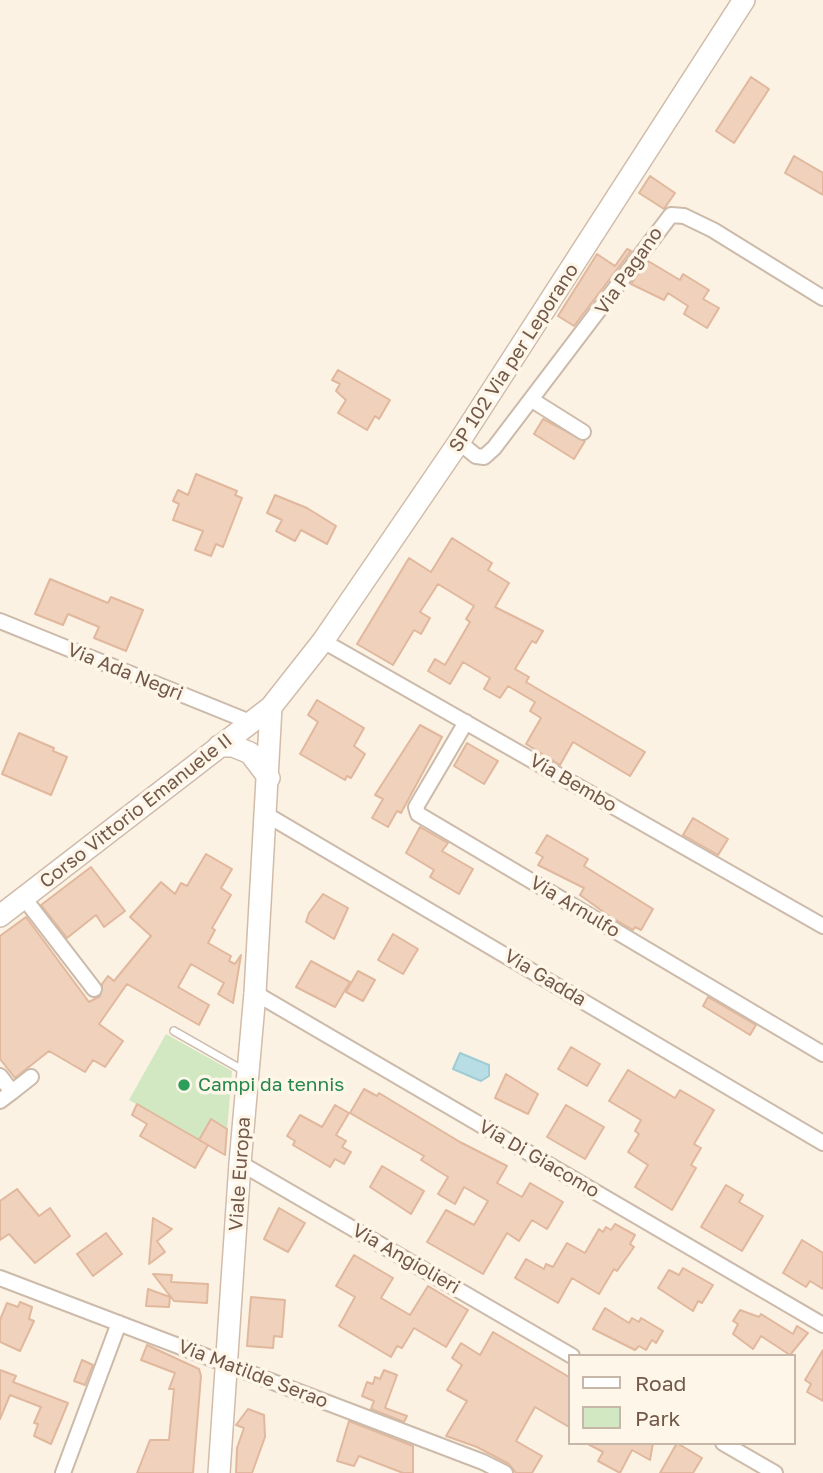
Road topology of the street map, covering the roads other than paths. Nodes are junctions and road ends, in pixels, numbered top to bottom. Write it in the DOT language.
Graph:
graph roads {
  1 [pos="744,0"];
  2 [pos="823,298"];
  3 [pos="532,400"];
  4 [pos="583,432"];
  5 [pos="459,442"];
  6 [pos="0,621"];
  7 [pos="323,641"];
  8 [pos="271,707"];
  9 [pos="250,722"];
  10 [pos="466,722"];
  11 [pos="219,746"];
  12 [pos="268,778"];
  13 [pos="267,815"];
  14 [pos="24,898"];
  15 [pos="0,916"];
  16 [pos="823,926"];
  17 [pos="94,989"];
  18 [pos="255,993"];
  19 [pos="174,1031"];
  20 [pos="823,1054"];
  21 [pos="248,1073"];
  22 [pos="0,1076"];
  23 [pos="31,1077"];
  24 [pos="12,1091"];
  25 [pos="0,1101"];
  26 [pos="823,1143"];
  27 [pos="240,1163"];
  28 [pos="0,1278"];
  29 [pos="119,1323"];
  30 [pos="823,1325"];
  31 [pos="569,1354"];
  32 [pos="227,1364"];
  33 [pos="726,1445"];
  34 [pos="495,1471"];
  35 [pos="63,1473"];
  36 [pos="219,1473"];
  37 [pos="775,1473"];
  1 -- 5 [label="street, SP 102 Via per Leporano"];
  2 -- 3 [label="street, Via Pagano"];
  3 -- 4 [label="street"];
  3 -- 5 [label="street, Via Pagano"];
  5 -- 7 [label="street, SP 102 Via per Leporano"];
  6 -- 9 [label="street, Via Ada Negri"];
  7 -- 8 [label="street, SP 102 Via per Leporano"];
  7 -- 10 [label="street, Via Bembo"];
  8 -- 9 [label="street, Corso Vittorio Emanuele II"];
  8 -- 12 [label="street, Viale Europa"];
  9 -- 11 [label="street, Corso Vittorio Emanuele II"];
  10 -- 16 [label="street, Via Bembo"];
  10 -- 20 [label="street, Via Arnulfo"];
  11 -- 12 [label="street"];
  11 -- 14 [label="street, Corso Vittorio Emanuele II"];
  12 -- 13 [label="street, Viale Europa"];
  13 -- 18 [label="street, Viale Europa"];
  13 -- 26 [label="street, Via Gadda"];
  14 -- 15 [label="street, Corso Vittorio Emanuele II"];
  14 -- 17 [label="street"];
  18 -- 21 [label="street, Viale Europa"];
  18 -- 30 [label="street, Via Di Giacomo"];
  19 -- 21 [label="lane"];
  21 -- 27 [label="street, Viale Europa"];
  22 -- 24 [label="street"];
  23 -- 24 [label="street"];
  24 -- 25 [label="street"];
  27 -- 31 [label="street, Via Angiolieri"];
  27 -- 32 [label="street, Viale Europa"];
  28 -- 29 [label="street, Via Matilde Serao"];
  29 -- 32 [label="street, Via Matilde Serao"];
  29 -- 35 [label="street"];
  32 -- 34 [label="street, Via Matilde Serao"];
  32 -- 36 [label="street, Viale Europa"];
  33 -- 37 [label="street"];
}
